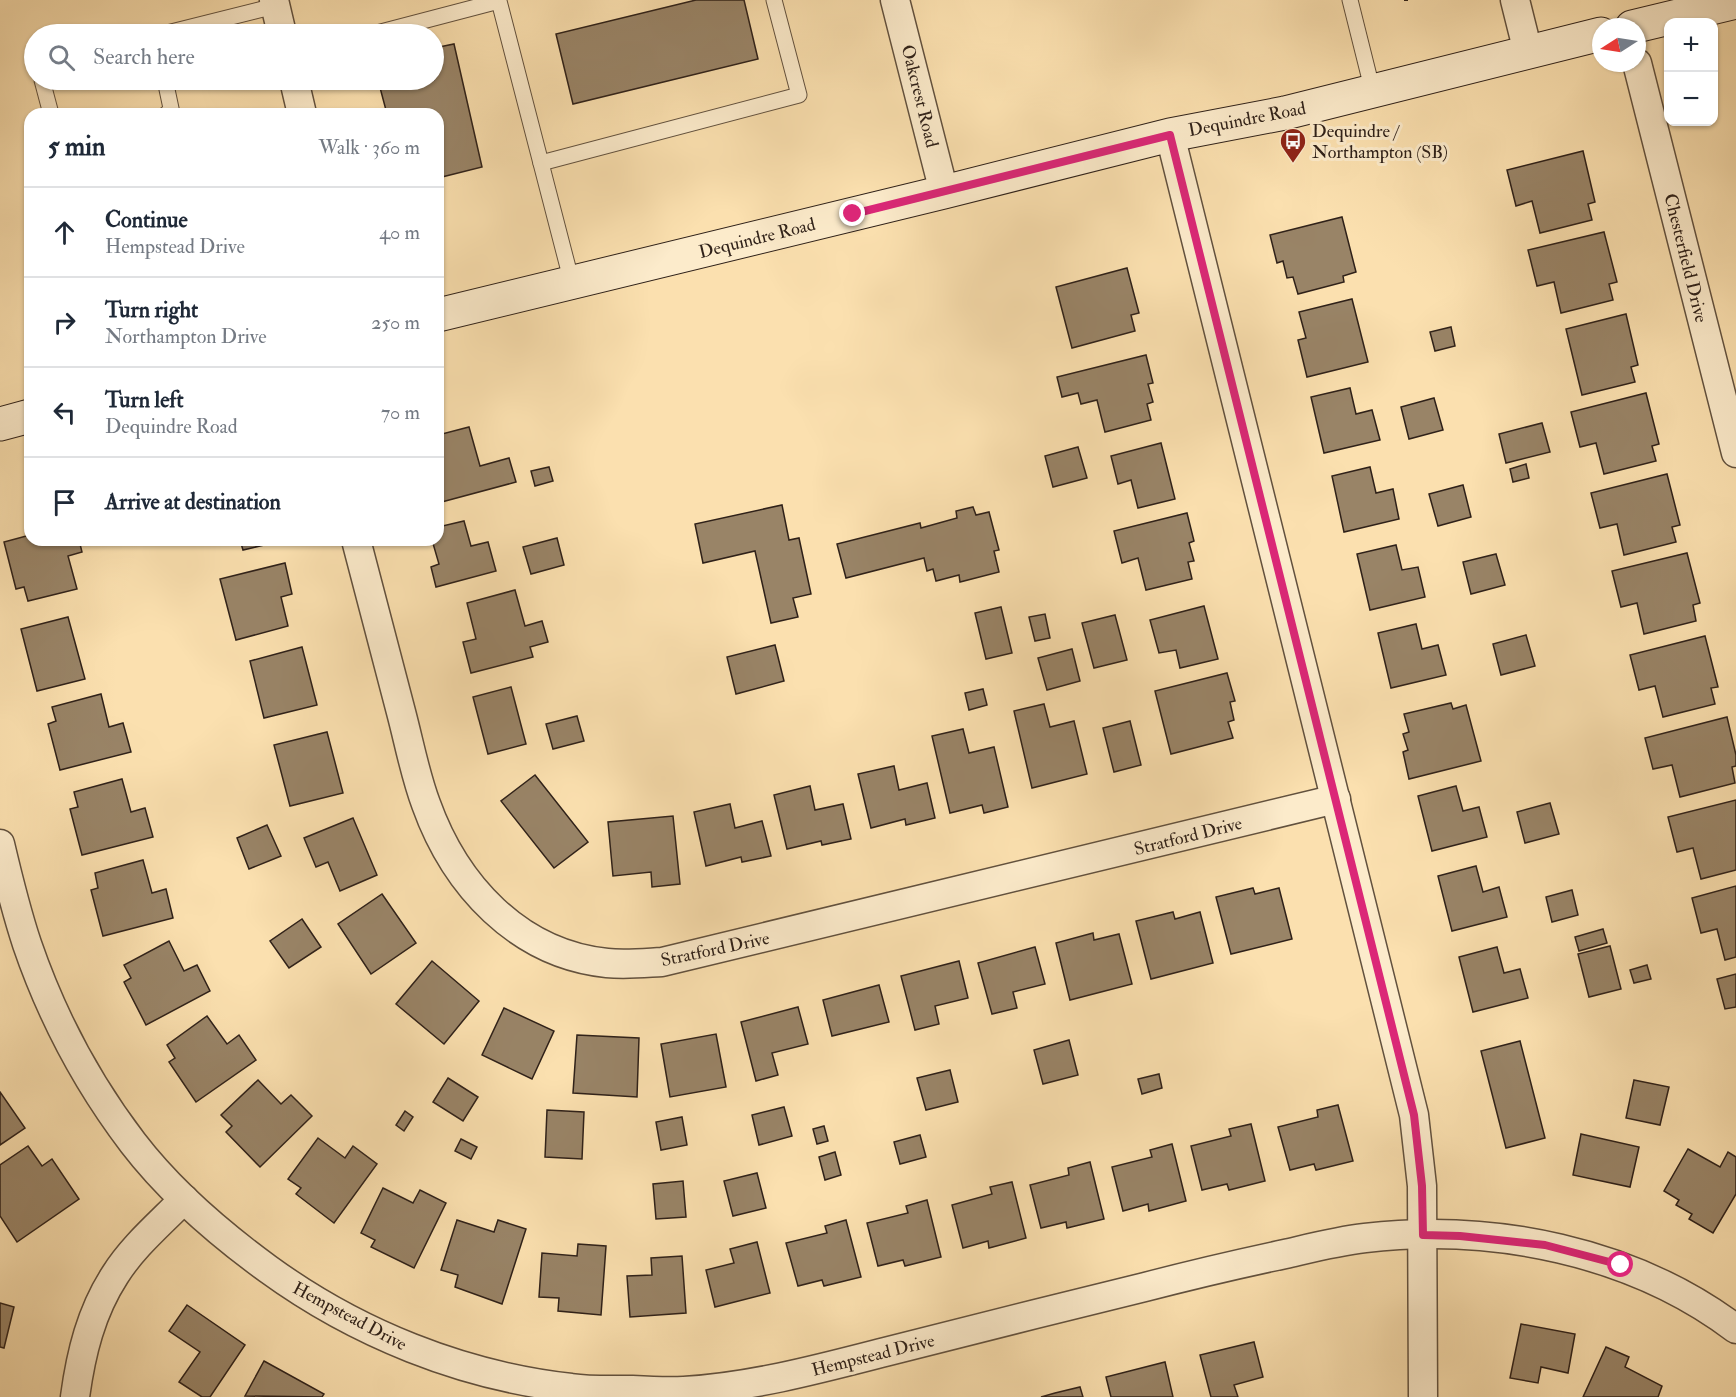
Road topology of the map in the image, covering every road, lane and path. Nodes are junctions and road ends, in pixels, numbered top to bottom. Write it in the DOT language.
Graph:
graph roads {
  1 [pos="774,0"];
  2 [pos="895,0"];
  3 [pos="1350,0"];
  4 [pos="1515,0"];
  5 [pos="501,1"];
  6 [pos="1736,2"];
  7 [pos="274,3"];
  8 [pos="199,24"];
  9 [pos="279,24"];
  10 [pos="412,24"];
  11 [pos="1646,24"];
  12 [pos="1592,36"];
  13 [pos="1528,52"];
  14 [pos="1639,72"];
  15 [pos="45,90"];
  16 [pos="167,90"];
  17 [pos="296,90"];
  18 [pos="1373,92"];
  19 [pos="49,108"];
  20 [pos="171,108"];
  21 [pos="301,108"];
  22 [pos="1170,135"];
  23 [pos="541,163"];
  24 [pos="944,192"];
  25 [pos="572,283"];
  26 [pos="444,314"];
  27 [pos="24,417"];
  28 [pos="0,423"];
  29 [pos="1736,453"];
  30 [pos="358,546"];
  31 [pos="1336,799"];
  32 [pos="0,844"];
  33 [pos="184,1199"];
  34 [pos="1423,1235"];
  35 [pos="1736,1329"];
  36 [pos="75,1397"];
  37 [pos="1423,1397"];
  1 -- 23 [label="lane"];
  2 -- 24 [label="street, Oakcrest Road"];
  3 -- 18 [label="lane"];
  4 -- 13 [label="street"];
  5 -- 10 [label="lane"];
  5 -- 23 [label="lane"];
  6 -- 11 [label="main road"];
  7 -- 8 [label="lane"];
  7 -- 9 [label="street"];
  12 -- 13 [label="main road, Dequindre Road"];
  13 -- 18 [label="main road, Dequindre Road"];
  14 -- 29 [label="street, Chesterfield Drive"];
  15 -- 19 [label="lane"];
  16 -- 20 [label="lane"];
  17 -- 21 [label="street"];
  18 -- 22 [label="main road, Dequindre Road"];
  22 -- 24 [label="main road, Dequindre Road"];
  22 -- 31 [label="street"];
  23 -- 25 [label="lane"];
  24 -- 25 [label="main road, Dequindre Road"];
  25 -- 26 [label="main road, Dequindre Road"];
  27 -- 28 [label="main road"];
  30 -- 31 [label="street, Stratford Drive"];
  31 -- 34 [label="street"];
  32 -- 33 [label="street, Hempstead Drive"];
  33 -- 34 [label="street, Hempstead Drive"];
  33 -- 36 [label="street"];
  34 -- 35 [label="street, Hempstead Drive"];
  34 -- 37 [label="street"];
}
